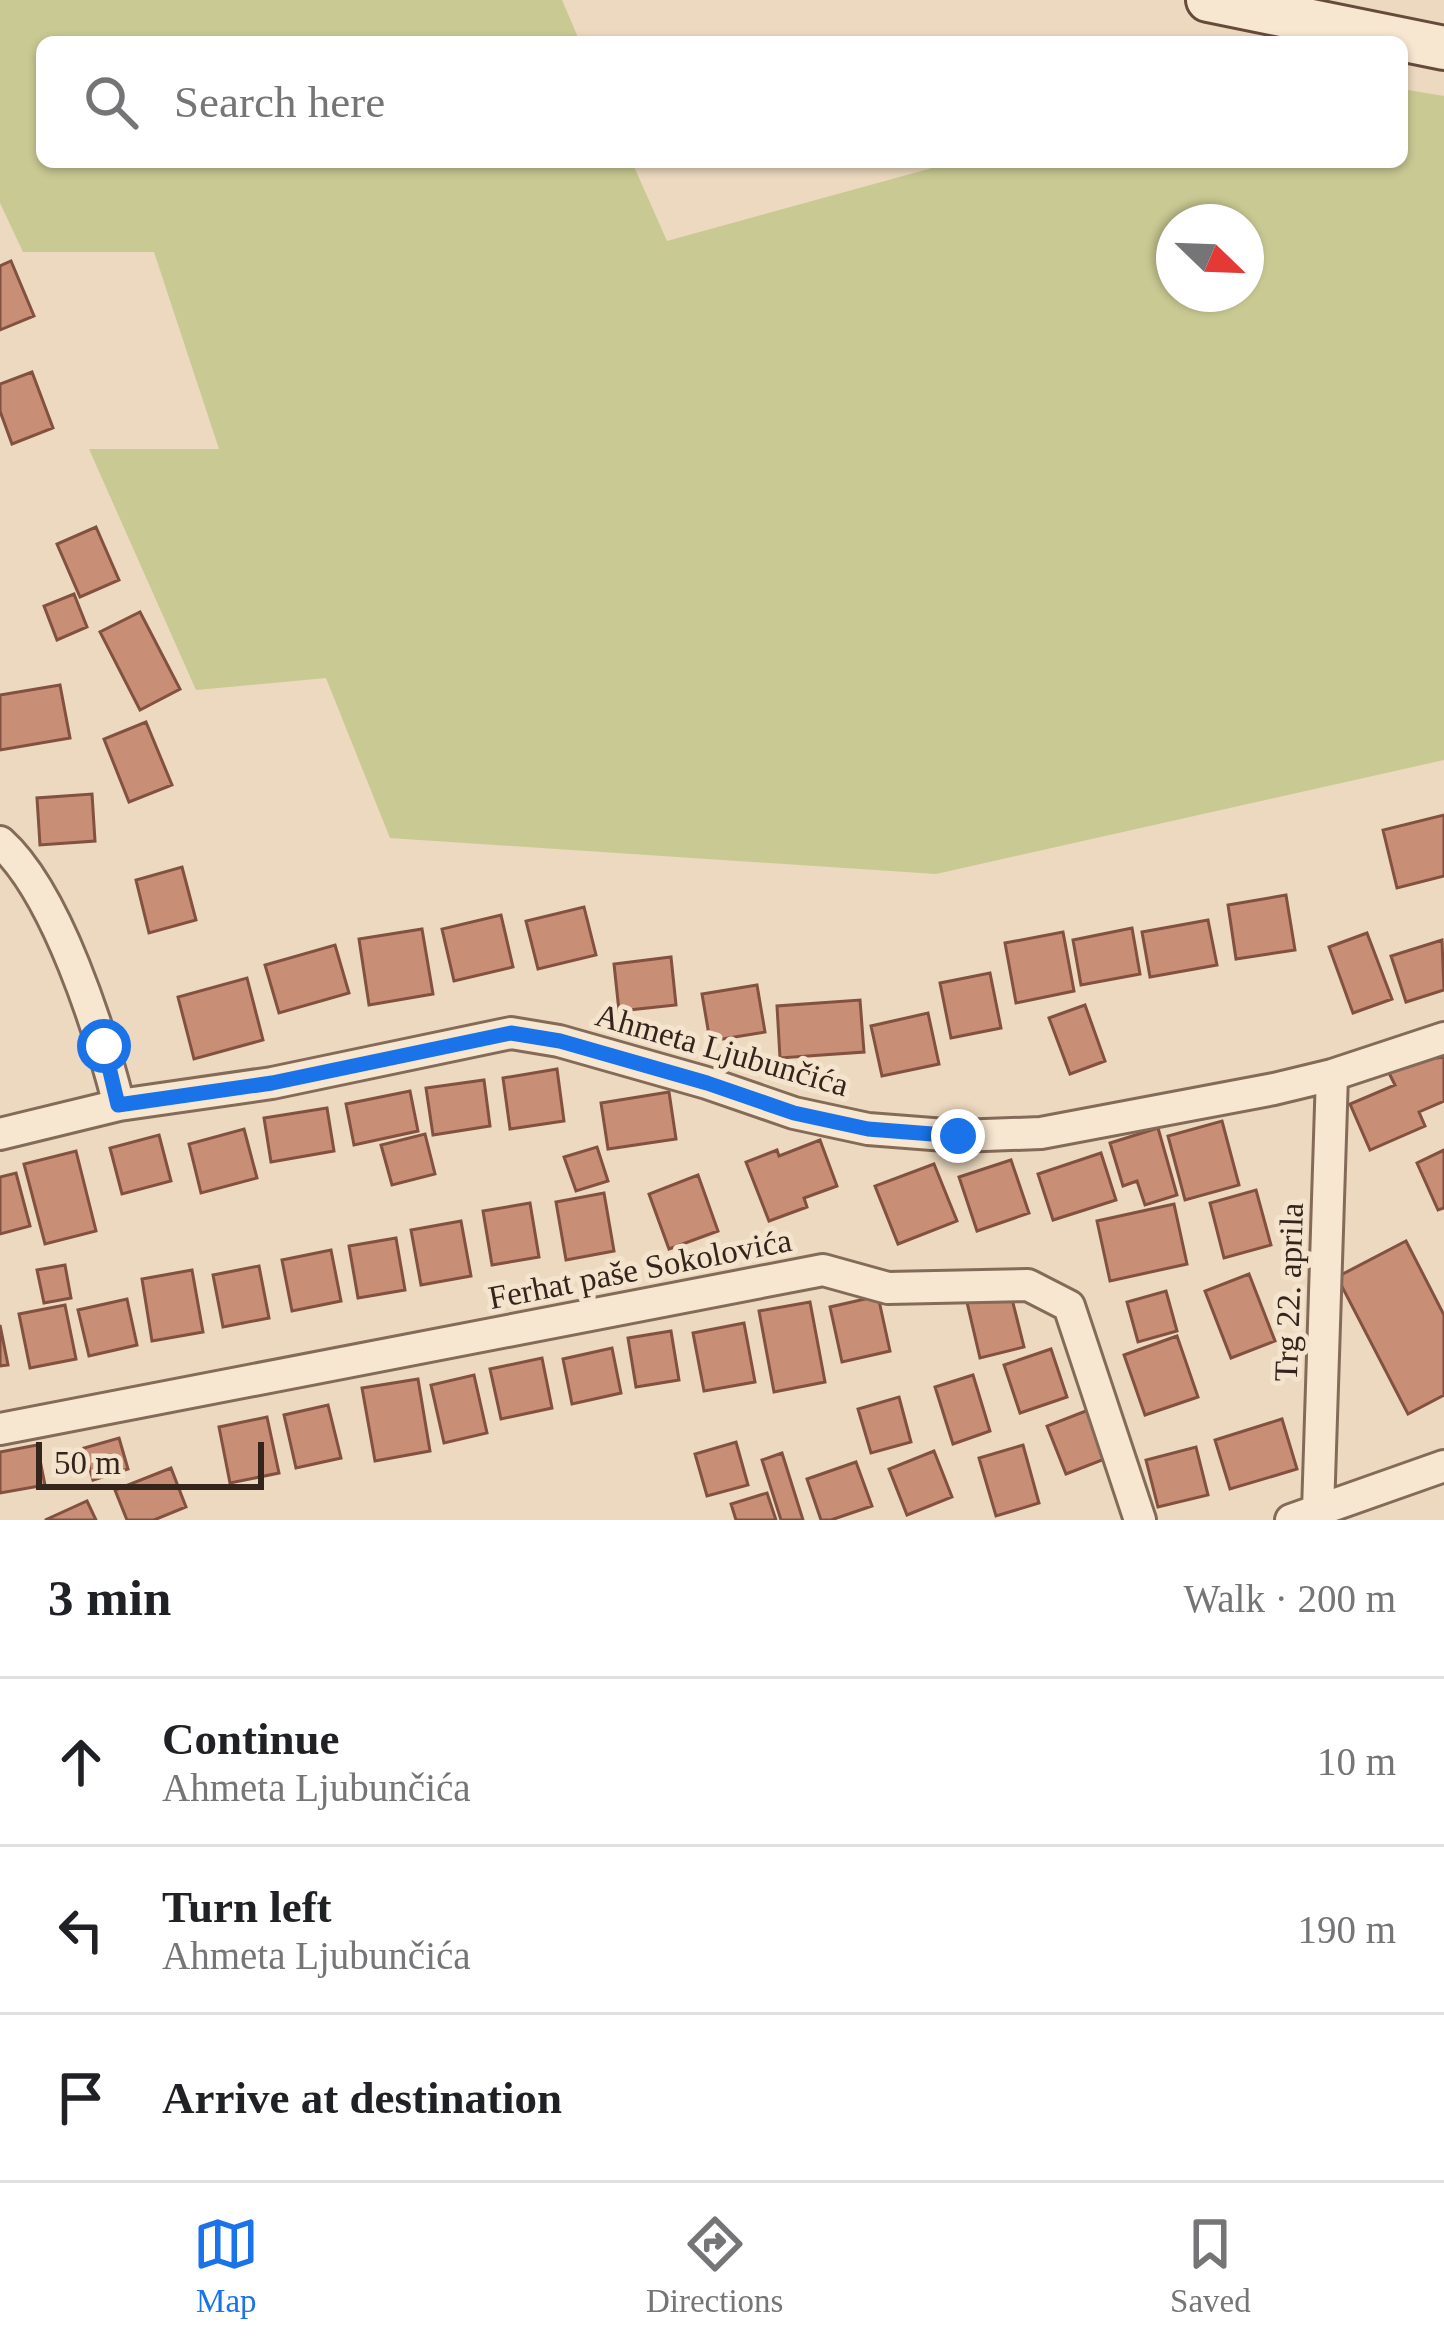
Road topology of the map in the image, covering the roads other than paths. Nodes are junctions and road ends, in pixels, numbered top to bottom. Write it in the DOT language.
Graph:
graph roads {
  1 [pos="1208,0"];
  2 [pos="1385,36"];
  3 [pos="1408,41"];
  4 [pos="1444,48"];
  5 [pos="0,842"];
  6 [pos="1444,1038"];
  7 [pos="1332,1075"];
  8 [pos="118,1105"];
  9 [pos="0,1134"];
  10 [pos="0,1429"];
  11 [pos="1444,1466"];
  12 [pos="1305,1516"];
  13 [pos="1140,1520"];
  1 -- 2 [label="main road"];
  3 -- 4 [label="main road"];
  5 -- 8 [label="street"];
  6 -- 7 [label="street, Ahmeta Ljubunčića"];
  7 -- 8 [label="street, Ahmeta Ljubunčića"];
  7 -- 12 [label="street, Trg 22. aprila"];
  8 -- 9 [label="street, Ahmeta Ljubunčića"];
  10 -- 13 [label="street, Ferhat paše Sokolovića"];
  11 -- 12 [label="street"];
}
